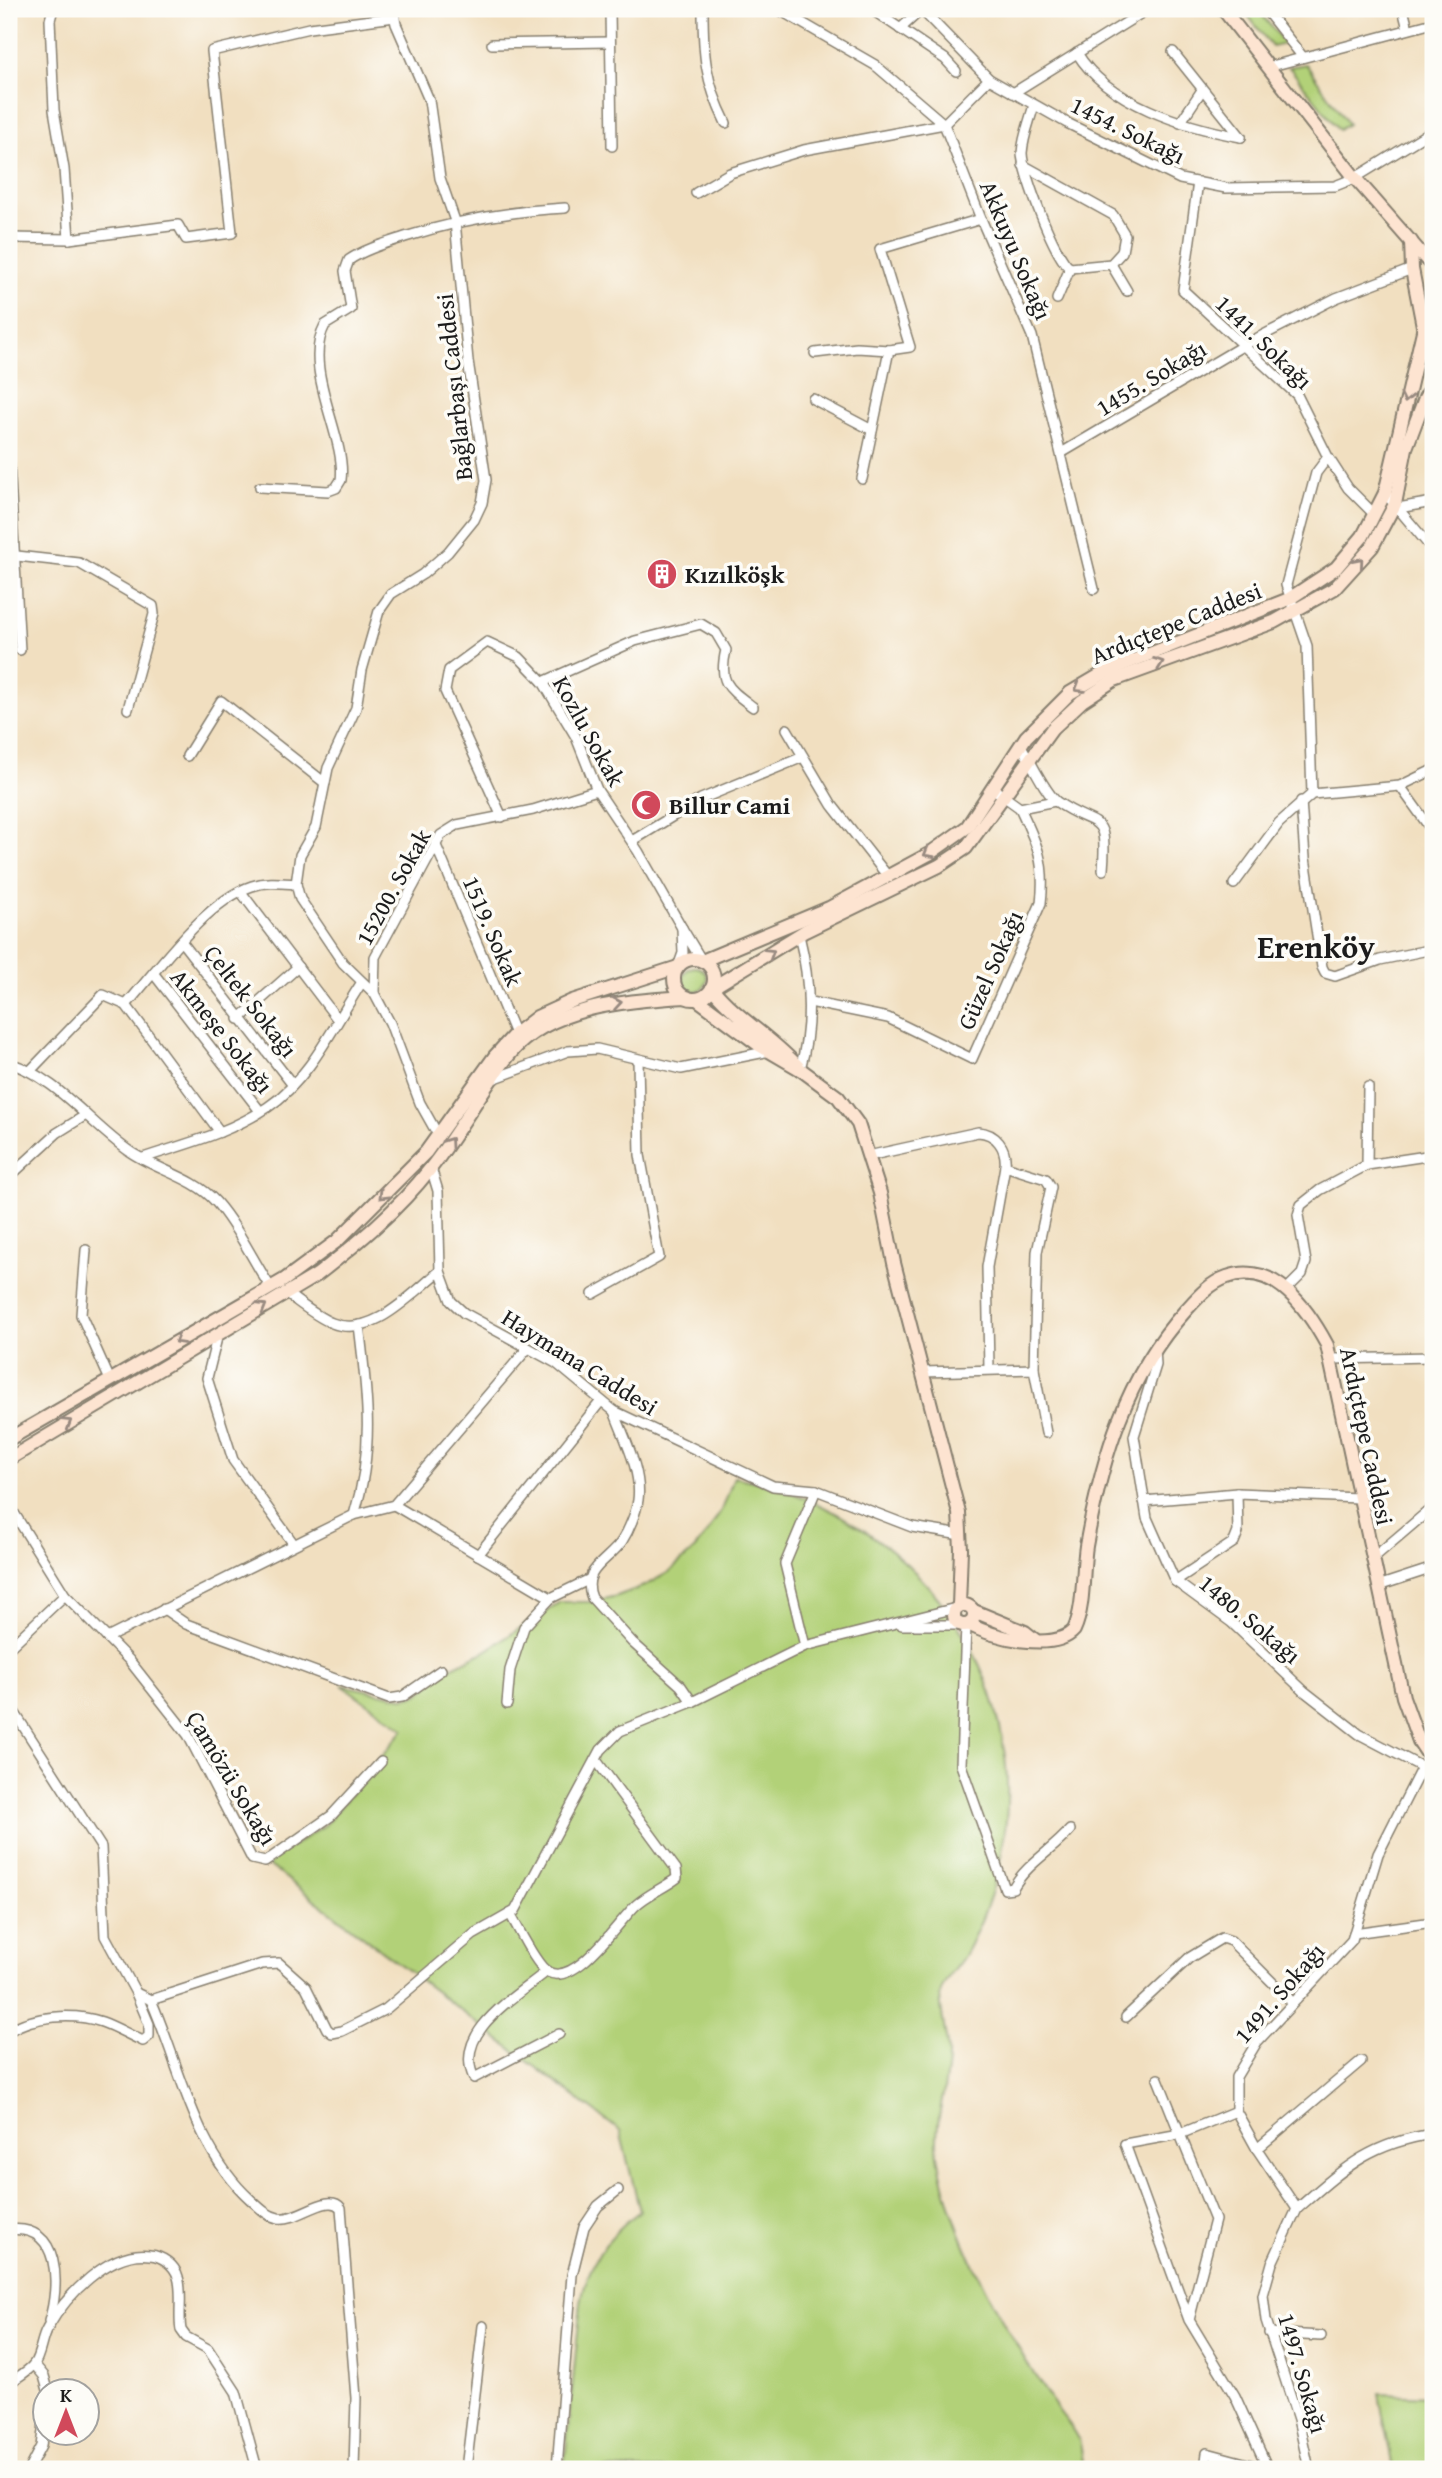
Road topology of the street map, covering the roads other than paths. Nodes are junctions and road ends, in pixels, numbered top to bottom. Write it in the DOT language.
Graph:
graph roads {
  1 [pos="53,9"];
  2 [pos="610,9"];
  3 [pos="703,9"];
  4 [pos="778,9"];
  5 [pos="871,9"];
  6 [pos="921,9"];
  7 [pos="1148,9"];
  8 [pos="1223,9"];
  9 [pos="1265,9"];
  10 [pos="1403,9"];
  11 [pos="394,13"];
  12 [pos="1433,23"];
  13 [pos="900,29"];
  14 [pos="1408,29"];
  15 [pos="610,43"];
  16 [pos="492,44"];
  17 [pos="1173,52"];
  18 [pos="1077,53"];
  19 [pos="1302,56"];
  20 [pos="1268,67"];
  21 [pos="956,71"];
  22 [pos="989,79"];
  23 [pos="1202,90"];
  24 [pos="1013,93"];
  25 [pos="1034,105"];
  26 [pos="726,123"];
  27 [pos="1180,123"];
  28 [pos="944,124"];
  29 [pos="1433,132"];
  30 [pos="612,146"];
  31 [pos="1023,165"];
  32 [pos="1355,178"];
  33 [pos="1198,182"];
  34 [pos="696,193"];
  35 [pos="565,208"];
  36 [pos="981,219"];
  37 [pos="455,221"];
  38 [pos="9,238"];
  39 [pos="69,239"];
  40 [pos="1411,241"];
  41 [pos="1431,259"];
  42 [pos="1111,264"];
  43 [pos="1070,268"];
  44 [pos="1412,268"];
  45 [pos="1127,291"];
  46 [pos="1057,299"];
  47 [pos="1433,307"];
  48 [pos="1423,329"];
  49 [pos="1244,345"];
  50 [pos="1433,348"];
  51 [pos="890,350"];
  52 [pos="815,353"];
  53 [pos="1433,385"];
  54 [pos="813,399"];
  55 [pos="872,429"];
  56 [pos="1063,452"];
  57 [pos="1328,457"];
  58 [pos="9,461"];
  59 [pos="862,480"];
  60 [pos="260,487"];
  61 [pos="1385,493"];
  62 [pos="1433,502"];
  63 [pos="1396,506"];
  64 [pos="1374,514"];
  65 [pos="1433,550"];
  66 [pos="17,556"];
  67 [pos="1094,589"];
  68 [pos="1289,598"];
  69 [pos="1296,612"];
  70 [pos="20,650"];
  71 [pos="543,682"];
  72 [pos="753,707"];
  73 [pos="128,709"];
  74 [pos="787,729"];
  75 [pos="1021,746"];
  76 [pos="187,755"];
  77 [pos="803,757"];
  78 [pos="1030,761"];
  79 [pos="1433,770"];
  80 [pos="325,783"];
  81 [pos="1400,786"];
  82 [pos="597,790"];
  83 [pos="1000,793"];
  84 [pos="1312,794"];
  85 [pos="1055,801"];
  86 [pos="1301,801"];
  87 [pos="1020,808"];
  88 [pos="502,817"];
  89 [pos="1433,832"];
  90 [pos="632,841"];
  91 [pos="435,843"];
  92 [pos="1102,870"];
  93 [pos="886,874"];
  94 [pos="296,884"];
  95 [pos="1234,884"];
  96 [pos="241,892"];
  97 [pos="682,928"];
  98 [pos="799,935"];
  99 [pos="181,942"];
  100 [pos="1433,949"];
  101 [pos="702,961"];
  102 [pos="298,967"];
  103 [pos="678,967"];
  104 [pos="154,974"];
  105 [pos="362,982"];
  106 [pos="712,988"];
  107 [pos="374,993"];
  108 [pos="692,998"];
  109 [pos="810,1002"];
  110 [pos="126,1005"];
  111 [pos="239,1019"];
  112 [pos="338,1020"];
  113 [pos="514,1034"];
  114 [pos="770,1051"];
  115 [pos="638,1060"];
  116 [pos="9,1063"];
  117 [pos="800,1069"];
  118 [pos="30,1071"];
  119 [pos="493,1079"];
  120 [pos="292,1084"];
  121 [pos="1368,1087"];
  122 [pos="260,1111"];
  123 [pos="86,1115"];
  124 [pos="220,1132"];
  125 [pos="438,1135"];
  126 [pos="868,1156"];
  127 [pos="1433,1156"];
  128 [pos="142,1158"];
  129 [pos="1367,1165"];
  130 [pos="1005,1166"];
  131 [pos="431,1168"];
  132 [pos="9,1177"];
  133 [pos="86,1250"];
  134 [pos="440,1271"];
  135 [pos="271,1288"];
  136 [pos="1286,1290"];
  137 [pos="286,1293"];
  138 [pos="593,1294"];
  139 [pos="359,1325"];
  140 [pos="218,1334"];
  141 [pos="1155,1347"];
  142 [pos="528,1348"];
  143 [pos="1433,1357"];
  144 [pos="1332,1359"];
  145 [pos="989,1369"];
  146 [pos="1034,1369"];
  147 [pos="923,1372"];
  148 [pos="110,1380"];
  149 [pos="601,1401"];
  150 [pos="614,1411"];
  151 [pos="1046,1433"];
  152 [pos="9,1439"];
  153 [pos="9,1459"];
  154 [pos="816,1490"];
  155 [pos="1237,1493"];
  156 [pos="1359,1498"];
  157 [pos="1144,1501"];
  158 [pos="9,1505"];
  159 [pos="394,1505"];
  160 [pos="1433,1507"];
  161 [pos="354,1515"];
  162 [pos="961,1535"];
  163 [pos="293,1543"];
  164 [pos="478,1555"];
  165 [pos="1372,1559"];
  166 [pos="1433,1567"];
  167 [pos="588,1580"];
  168 [pos="1175,1581"];
  169 [pos="1378,1586"];
  170 [pos="65,1595"];
  171 [pos="551,1598"];
  172 [pos="164,1609"];
  173 [pos="966,1615"];
  174 [pos="896,1625"];
  175 [pos="107,1638"];
  176 [pos="805,1646"];
  177 [pos="9,1648"];
  178 [pos="441,1670"];
  179 [pos="692,1702"];
  180 [pos="507,1703"];
  181 [pos="9,1704"];
  182 [pos="596,1760"];
  183 [pos="381,1762"];
  184 [pos="1429,1762"];
  185 [pos="1070,1830"];
  186 [pos="510,1914"];
  187 [pos="1433,1922"];
  188 [pos="1354,1933"];
  189 [pos="547,1971"];
  190 [pos="136,1993"];
  191 [pos="152,2000"];
  192 [pos="1293,2003"];
  193 [pos="1126,2017"];
  194 [pos="9,2031"];
  195 [pos="559,2034"];
  196 [pos="1361,2061"];
  197 [pos="1158,2079"];
  198 [pos="1236,2111"];
  199 [pos="1180,2134"];
  200 [pos="1433,2134"];
  201 [pos="1257,2150"];
  202 [pos="618,2190"];
  203 [pos="1297,2210"];
  204 [pos="9,2230"];
  205 [pos="1189,2320"];
  206 [pos="483,2326"];
  207 [pos="46,2330"];
  208 [pos="1269,2333"];
  209 [pos="1321,2336"];
  210 [pos="34,2364"];
  211 [pos="44,2376"];
  212 [pos="9,2383"];
  213 [pos="41,2446"];
  214 [pos="29,2469"];
  215 [pos="257,2469"];
  216 [pos="354,2469"];
  217 [pos="466,2469"];
  218 [pos="557,2469"];
  219 [pos="1205,2469"];
  220 [pos="1268,2469"];
  221 [pos="1309,2469"];
  1 -- 39 [label="street"];
  2 -- 15 [label="street"];
  3 -- 26 [label="street"];
  4 -- 28 [label="street, Akkuyu Sokağı"];
  5 -- 13 [label="street"];
  6 -- 13 [label="street"];
  6 -- 22 [label="street, 1454. Sokağı"];
  7 -- 18 [label="street"];
  8 -- 20 [label="street"];
  9 -- 19 [label="street"];
  10 -- 14 [label="street"];
  11 -- 37 [label="street, Bağlarbaşı Caddesi"];
  11 -- 39 [label="street"];
  12 -- 14 [label="street"];
  13 -- 21 [label="street"];
  14 -- 19 [label="street"];
  15 -- 16 [label="street"];
  15 -- 30 [label="street"];
  17 -- 23 [label="street"];
  18 -- 24 [label="street"];
  18 -- 27 [label="street"];
  19 -- 20 [label="street"];
  20 -- 32 [label="street"];
  22 -- 24 [label="street, 1454. Sokağı"];
  22 -- 28 [label="street"];
  23 -- 27 [label="street"];
  23 -- 27 [label="street"];
  24 -- 25 [label="street, 1454. Sokağı"];
  25 -- 31 [label="street"];
  25 -- 33 [label="street, 1454. Sokağı"];
  28 -- 34 [label="street"];
  28 -- 36 [label="street, Akkuyu Sokağı"];
  29 -- 32 [label="street, 1454. Sokağı"];
  31 -- 42 [label="street"];
  31 -- 43 [label="street"];
  32 -- 33 [label="street, 1454. Sokağı"];
  32 -- 40 [label="street"];
  33 -- 49 [label="street, 1441. Sokağı"];
  35 -- 37 [label="street"];
  36 -- 51 [label="street"];
  36 -- 56 [label="street, Akkuyu Sokağı"];
  37 -- 60 [label="street"];
  37 -- 80 [label="street, Bağlarbaşı Caddesi"];
  38 -- 39 [label="street"];
  40 -- 41 [label="street"];
  40 -- 44 [label="street"];
  42 -- 43 [label="street"];
  42 -- 45 [label="street"];
  43 -- 46 [label="street"];
  44 -- 48 [label="street"];
  44 -- 49 [label="street, 1455. Sokağı"];
  47 -- 48 [label="street"];
  48 -- 50 [label="street"];
  48 -- 61 [label="street, Ardıçtepe Caddesi, one-way"];
  49 -- 56 [label="street, 1455. Sokağı"];
  49 -- 57 [label="street, 1441. Sokağı"];
  51 -- 52 [label="street"];
  51 -- 55 [label="street"];
  53 -- 63 [label="street"];
  54 -- 55 [label="street"];
  55 -- 59 [label="street"];
  56 -- 67 [label="street, Akkuyu Sokağı"];
  57 -- 64 [label="street, 1441. Sokağı"];
  57 -- 68 [label="street"];
  58 -- 66 [label="street"];
  61 -- 63 [label="street"];
  61 -- 64 [label="street, Ardıçtepe Caddesi"];
  62 -- 63 [label="street"];
  63 -- 65 [label="street"];
  69 -- 63 [label="street, one-way"];
  64 -- 68 [label="street, Ardıçtepe Caddesi"];
  66 -- 70 [label="street"];
  66 -- 73 [label="street"];
  68 -- 69 [label="street"];
  68 -- 75 [label="street, Ardıçtepe Caddesi, one-way"];
  78 -- 69 [label="street, one-way"];
  69 -- 84 [label="street"];
  71 -- 72 [label="street"];
  71 -- 82 [label="street, Kozlu Sokak"];
  71 -- 88 [label="street, Kozlu Sokak"];
  74 -- 77 [label="street"];
  75 -- 78 [label="street"];
  75 -- 83 [label="street, Ardıçtepe Caddesi"];
  76 -- 80 [label="street"];
  77 -- 90 [label="street"];
  77 -- 93 [label="street"];
  78 -- 83 [label="street"];
  78 -- 85 [label="street"];
  79 -- 81 [label="street"];
  80 -- 94 [label="street, Bağlarbaşı Caddesi"];
  81 -- 84 [label="street"];
  81 -- 89 [label="street"];
  82 -- 88 [label="street, 15200. Sokak"];
  82 -- 90 [label="street, Kozlu Sokak"];
  83 -- 87 [label="street"];
  83 -- 93 [label="street, Ardıçtepe Caddesi, one-way"];
  83 -- 98 [label="street"];
  84 -- 86 [label="street"];
  85 -- 87 [label="street"];
  85 -- 92 [label="street"];
  86 -- 95 [label="street"];
  86 -- 100 [label="street"];
  87 -- 109 [label="street, Güzel Sokağı"];
  88 -- 91 [label="street, 15200. Sokak"];
  90 -- 97 [label="street, Kozlu Sokak"];
  91 -- 107 [label="street, 15200. Sokak"];
  91 -- 113 [label="street, 1519. Sokak"];
  93 -- 101 [label="street, Ardıçtepe Caddesi"];
  94 -- 96 [label="street"];
  94 -- 105 [label="street"];
  96 -- 99 [label="street"];
  96 -- 102 [label="street"];
  97 -- 101 [label="street, Kozlu Sokak"];
  97 -- 103 [label="street"];
  106 -- 98 [label="street, one-way"];
  98 -- 109 [label="street"];
  99 -- 104 [label="street"];
  99 -- 111 [label="street, Çeltek Sokağı"];
  101 -- 103 [label="street"];
  101 -- 106 [label="street"];
  102 -- 111 [label="street"];
  102 -- 112 [label="street"];
  103 -- 108 [label="street"];
  103 -- 113 [label="street"];
  104 -- 110 [label="street"];
  104 -- 122 [label="street, Akmeşe Sokağı"];
  105 -- 107 [label="street"];
  105 -- 112 [label="street"];
  106 -- 108 [label="street"];
  106 -- 117 [label="street"];
  107 -- 125 [label="street"];
  108 -- 114 [label="street"];
  119 -- 108 [label="street, one-way"];
  109 -- 117 [label="street"];
  110 -- 118 [label="street"];
  110 -- 124 [label="street"];
  111 -- 120 [label="street, Çeltek Sokağı"];
  112 -- 120 [label="street"];
  113 -- 125 [label="street"];
  114 -- 115 [label="street"];
  114 -- 117 [label="street"];
  115 -- 119 [label="street"];
  115 -- 138 [label="street"];
  116 -- 118 [label="street"];
  117 -- 126 [label="street"];
  118 -- 123 [label="street"];
  131 -- 119 [label="street, one-way"];
  120 -- 122 [label="street"];
  121 -- 129 [label="street"];
  122 -- 124 [label="street"];
  123 -- 128 [label="street"];
  123 -- 132 [label="street"];
  124 -- 128 [label="street"];
  125 -- 135 [label="street, one-way"];
  126 -- 130 [label="street"];
  126 -- 147 [label="street"];
  127 -- 129 [label="street"];
  128 -- 135 [label="street"];
  129 -- 136 [label="street"];
  130 -- 145 [label="street"];
  130 -- 146 [label="street"];
  131 -- 134 [label="street"];
  131 -- 137 [label="street"];
  133 -- 148 [label="street"];
  134 -- 139 [label="street"];
  134 -- 142 [label="street, Haymana Caddesi"];
  135 -- 148 [label="street, one-way"];
  136 -- 141 [label="street, Ardıçtepe Caddesi"];
  136 -- 144 [label="street, Ardıçtepe Caddesi"];
  137 -- 139 [label="street"];
  140 -- 137 [label="street, one-way"];
  139 -- 161 [label="street"];
  153 -- 140 [label="street, one-way"];
  140 -- 163 [label="street"];
  141 -- 157 [label="street, 1480. Sokağı"];
  141 -- 173 [label="street, Ardıçtepe Caddesi"];
  142 -- 149 [label="street, Haymana Caddesi"];
  142 -- 159 [label="street"];
  143 -- 144 [label="street"];
  144 -- 156 [label="street, Ardıçtepe Caddesi"];
  145 -- 146 [label="street"];
  145 -- 147 [label="street"];
  146 -- 151 [label="street"];
  147 -- 162 [label="street"];
  148 -- 152 [label="street"];
  149 -- 150 [label="street, Haymana Caddesi"];
  149 -- 164 [label="street"];
  150 -- 154 [label="street, Haymana Caddesi"];
  150 -- 167 [label="street"];
  154 -- 162 [label="street, Haymana Caddesi"];
  154 -- 176 [label="street"];
  155 -- 156 [label="street"];
  155 -- 157 [label="street"];
  155 -- 168 [label="street"];
  156 -- 165 [label="street, Ardıçtepe Caddesi"];
  157 -- 168 [label="street, 1480. Sokağı"];
  158 -- 170 [label="street, Çamözü Sokağı"];
  159 -- 161 [label="street"];
  159 -- 164 [label="street"];
  160 -- 165 [label="street"];
  161 -- 163 [label="street"];
  162 -- 173 [label="street"];
  163 -- 172 [label="street"];
  164 -- 171 [label="street"];
  165 -- 169 [label="street, Ardıçtepe Caddesi"];
  166 -- 169 [label="street"];
  167 -- 171 [label="street"];
  167 -- 179 [label="street"];
  168 -- 184 [label="street, 1480. Sokağı"];
  169 -- 184 [label="street, Ardıçtepe Caddesi"];
  170 -- 175 [label="street, Çamözü Sokağı"];
  170 -- 177 [label="street"];
  171 -- 180 [label="street"];
  172 -- 175 [label="street"];
  172 -- 178 [label="street"];
  173 -- 174 [label="street"];
  173 -- 174 [label="street"];
  173 -- 185 [label="street"];
  174 -- 176 [label="street"];
  175 -- 183 [label="street, Çamözü Sokağı"];
  176 -- 179 [label="street"];
  179 -- 182 [label="street"];
  181 -- 190 [label="street"];
  182 -- 186 [label="street"];
  182 -- 189 [label="street"];
  184 -- 188 [label="street, 1491. Sokağı"];
  186 -- 189 [label="street"];
  186 -- 191 [label="street"];
  187 -- 188 [label="street"];
  188 -- 192 [label="street, 1491. Sokağı"];
  189 -- 195 [label="street"];
  190 -- 191 [label="street"];
  190 -- 194 [label="street"];
  191 -- 216 [label="street"];
  192 -- 193 [label="street"];
  192 -- 198 [label="street, 1491. Sokağı"];
  196 -- 201 [label="street"];
  197 -- 199 [label="street"];
  198 -- 199 [label="street"];
  198 -- 201 [label="street, 1491. Sokağı"];
  199 -- 205 [label="street"];
  199 -- 205 [label="street"];
  200 -- 203 [label="street"];
  201 -- 203 [label="street, 1491. Sokağı"];
  202 -- 218 [label="street"];
  203 -- 208 [label="street, 1497. Sokağı"];
  204 -- 207 [label="street"];
  205 -- 220 [label="street"];
  206 -- 217 [label="street"];
  207 -- 210 [label="street"];
  207 -- 215 [label="street"];
  208 -- 209 [label="street"];
  208 -- 221 [label="street, 1497. Sokağı"];
  210 -- 211 [label="street"];
  210 -- 212 [label="street"];
  213 -- 214 [label="street"];
  219 -- 220 [label="street"];
}
